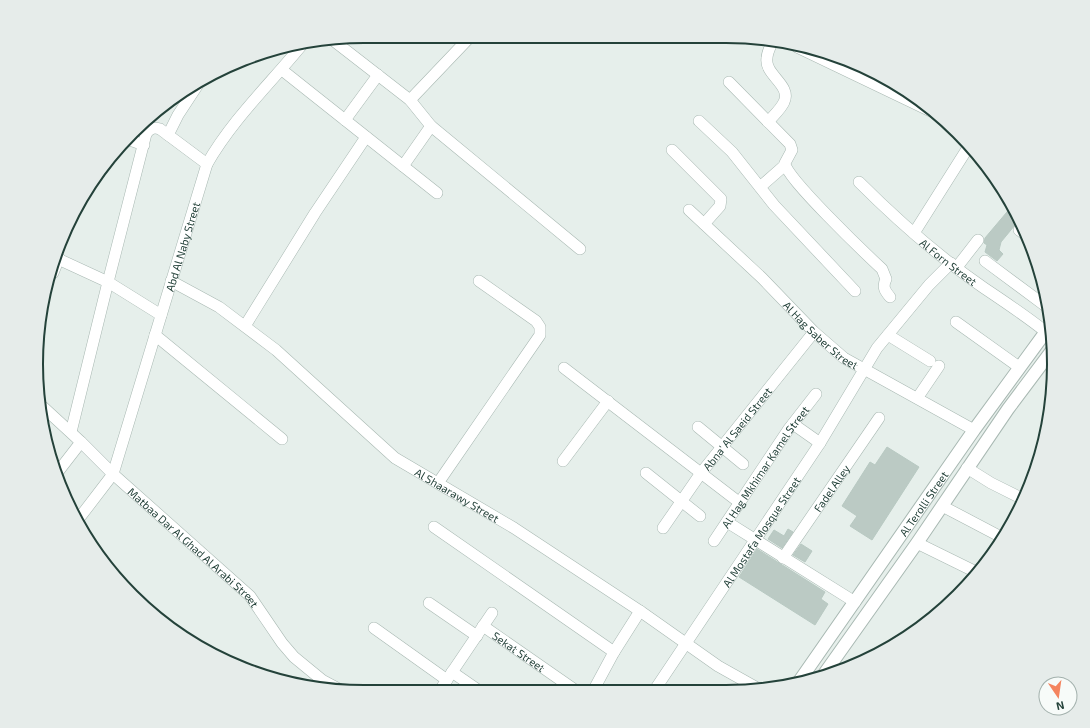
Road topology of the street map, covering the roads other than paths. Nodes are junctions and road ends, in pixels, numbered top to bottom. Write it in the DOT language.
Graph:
graph roads {
  1 [pos="464,43"];
  2 [pos="338,44"];
  3 [pos="771,46"];
  4 [pos="298,50"];
  5 [pos="816,56"];
  6 [pos="282,70"];
  7 [pos="378,75"];
  8 [pos="729,82"];
  9 [pos="193,93"];
  10 [pos="410,100"];
  11 [pos="909,101"];
  12 [pos="345,120"];
  13 [pos="699,121"];
  14 [pos="768,122"];
  15 [pos="431,126"];
  16 [pos="168,135"];
  17 [pos="366,137"];
  18 [pos="133,141"];
  19 [pos="144,145"];
  20 [pos="672,150"];
  21 [pos="966,151"];
  22 [pos="207,164"];
  23 [pos="403,166"];
  24 [pos="784,166"];
  25 [pos="859,182"];
  26 [pos="760,187"];
  27 [pos="437,193"];
  28 [pos="689,210"];
  29 [pos="704,224"];
  30 [pos="914,233"];
  31 [pos="978,240"];
  32 [pos="580,249"];
  33 [pos="61,259"];
  34 [pos="985,261"];
  35 [pos="954,265"];
  36 [pos="171,281"];
  37 [pos="479,281"];
  38 [pos="108,282"];
  39 [pos="855,291"];
  40 [pos="890,297"];
  41 [pos="1041,303"];
  42 [pos="161,315"];
  43 [pos="956,322"];
  44 [pos="245,326"];
  45 [pos="1044,327"];
  46 [pos="814,332"];
  47 [pos="1045,333"];
  48 [pos="155,335"];
  49 [pos="888,335"];
  50 [pos="1047,358"];
  51 [pos="1019,367"];
  52 [pos="564,368"];
  53 [pos="863,369"];
  54 [pos="816,394"];
  55 [pos="918,397"];
  56 [pos="608,401"];
  57 [pos="47,414"];
  58 [pos="879,418"];
  59 [pos="793,424"];
  60 [pos="698,427"];
  61 [pos="974,430"];
  62 [pos="71,432"];
  63 [pos="282,439"];
  64 [pos="81,442"];
  65 [pos="820,443"];
  66 [pos="722,447"];
  67 [pos="563,461"];
  68 [pos="742,464"];
  69 [pos="61,468"];
  70 [pos="967,468"];
  71 [pos="702,472"];
  72 [pos="646,473"];
  73 [pos="113,474"];
  74 [pos="438,483"];
  75 [pos="1018,497"];
  76 [pos="682,500"];
  77 [pos="740,503"];
  78 [pos="942,506"];
  79 [pos="81,515"];
  80 [pos="700,516"];
  81 [pos="727,522"];
  82 [pos="434,527"];
  83 [pos="663,528"];
  84 [pos="997,535"];
  85 [pos="755,539"];
  86 [pos="714,541"];
  87 [pos="917,543"];
  88 [pos="783,558"];
  89 [pos="972,569"];
  90 [pos="855,602"];
  91 [pos="429,603"];
  92 [pos="640,611"];
  93 [pos="492,613"];
  94 [pos="484,626"];
  95 [pos="374,628"];
  96 [pos="477,636"];
  97 [pos="685,644"];
  98 [pos="614,652"];
  99 [pos="828,668"];
  100 [pos="803,675"];
  101 [pos="450,676"];
  102 [pos="328,683"];
  103 [pos="750,684"];
  104 [pos="444,685"];
  105 [pos="468,685"];
  106 [pos="568,685"];
  107 [pos="597,685"];
  108 [pos="658,685"];
  1 -- 10 [label="street"];
  2 -- 7 [label="street"];
  3 -- 14 [label="street"];
  4 -- 6 [label="street, Abd Al Naby Street"];
  5 -- 11 [label="street"];
  6 -- 12 [label="street"];
  6 -- 22 [label="street, Abd Al Naby Street"];
  7 -- 10 [label="street"];
  7 -- 12 [label="street"];
  8 -- 14 [label="street"];
  9 -- 16 [label="street"];
  10 -- 15 [label="street"];
  12 -- 17 [label="street"];
  13 -- 26 [label="street"];
  14 -- 24 [label="street"];
  15 -- 23 [label="street"];
  15 -- 32 [label="street"];
  16 -- 19 [label="street"];
  16 -- 22 [label="street"];
  17 -- 23 [label="street"];
  17 -- 44 [label="street"];
  18 -- 19 [label="street"];
  19 -- 38 [label="street"];
  20 -- 29 [label="street"];
  21 -- 30 [label="street"];
  22 -- 36 [label="street, Abd Al Naby Street"];
  23 -- 27 [label="street"];
  24 -- 26 [label="street"];
  24 -- 40 [label="street"];
  25 -- 30 [label="street, Al Forn Street"];
  26 -- 39 [label="street"];
  28 -- 29 [label="street, Al Hag Saber Street"];
  29 -- 46 [label="street, Al Hag Saber Street"];
  30 -- 35 [label="street, Al Forn Street"];
  31 -- 35 [label="street, Al Mostafa Mosque Street"];
  33 -- 38 [label="street"];
  34 -- 41 [label="street"];
  35 -- 45 [label="street, Al Forn Street"];
  35 -- 49 [label="street, Al Mostafa Mosque Street"];
  36 -- 42 [label="street, Abd Al Naby Street"];
  36 -- 44 [label="street, Al Shaarawy Street"];
  37 -- 74 [label="street"];
  38 -- 42 [label="street"];
  38 -- 62 [label="street"];
  42 -- 48 [label="street, Abd Al Naby Street"];
  43 -- 51 [label="street"];
  44 -- 74 [label="street, Al Shaarawy Street"];
  46 -- 53 [label="street, Al Hag Saber Street"];
  46 -- 66 [label="street, Abna' Al Saeid Street"];
  47 -- 51 [label="street, Al Terolli Street"];
  48 -- 63 [label="street"];
  48 -- 73 [label="street, Abd Al Naby Street"];
  49 -- 53 [label="street, Al Mostafa Mosque Street"];
  49 -- 55 [label="street"];
  50 -- 70 [label="street, Al Terolli Street"];
  51 -- 61 [label="street, Al Terolli Street"];
  52 -- 56 [label="street"];
  53 -- 55 [label="street, Al Hag Saber Street"];
  53 -- 65 [label="street, Al Mostafa Mosque Street"];
  54 -- 59 [label="street, Al Hag Mkhimar Kamel Street"];
  55 -- 61 [label="street, Al Hag Saber Street"];
  56 -- 67 [label="street"];
  56 -- 71 [label="street"];
  57 -- 62 [label="street, Matbaa Dar Al Ghad Al Arabi Street"];
  58 -- 88 [label="street, Fadel Alley"];
  59 -- 65 [label="street"];
  59 -- 77 [label="street, Al Hag Mkhimar Kamel Street"];
  60 -- 66 [label="street"];
  61 -- 90 [label="street, Al Terolli Street"];
  62 -- 64 [label="street, Matbaa Dar Al Ghad Al Arabi Street"];
  64 -- 69 [label="street"];
  64 -- 73 [label="street, Matbaa Dar Al Ghad Al Arabi Street"];
  65 -- 85 [label="street, Al Mostafa Mosque Street"];
  66 -- 68 [label="street"];
  66 -- 71 [label="street, Abna' Al Saeid Street"];
  70 -- 75 [label="street"];
  70 -- 78 [label="street, Al Terolli Street"];
  71 -- 76 [label="street, Abna' Al Saeid Street"];
  71 -- 77 [label="street"];
  72 -- 76 [label="street"];
  73 -- 79 [label="street"];
  73 -- 102 [label="street, Matbaa Dar Al Ghad Al Arabi Street"];
  74 -- 92 [label="street, Al Shaarawy Street"];
  76 -- 80 [label="street"];
  76 -- 83 [label="street, Abna' Al Saeid Street"];
  77 -- 81 [label="street, Al Hag Mkhimar Kamel Street"];
  78 -- 84 [label="street"];
  78 -- 87 [label="street, Al Terolli Street"];
  81 -- 85 [label="street"];
  81 -- 86 [label="street, Al Hag Mkhimar Kamel Street"];
  82 -- 98 [label="street"];
  85 -- 88 [label="street"];
  85 -- 97 [label="street, Al Mostafa Mosque Street"];
  87 -- 89 [label="street"];
  87 -- 99 [label="street, Al Terolli Street"];
  88 -- 90 [label="street"];
  90 -- 100 [label="street, Al Terolli Street"];
  91 -- 96 [label="street"];
  92 -- 97 [label="street, Al Shaarawy Street"];
  92 -- 98 [label="street"];
  93 -- 94 [label="street"];
  94 -- 96 [label="street"];
  94 -- 106 [label="street, Sekat Street"];
  95 -- 101 [label="street"];
  96 -- 101 [label="street"];
  97 -- 103 [label="street, Al Shaarawy Street"];
  97 -- 108 [label="street, Al Mostafa Mosque Street"];
  98 -- 107 [label="street"];
  101 -- 104 [label="street"];
  101 -- 105 [label="street"];
}
